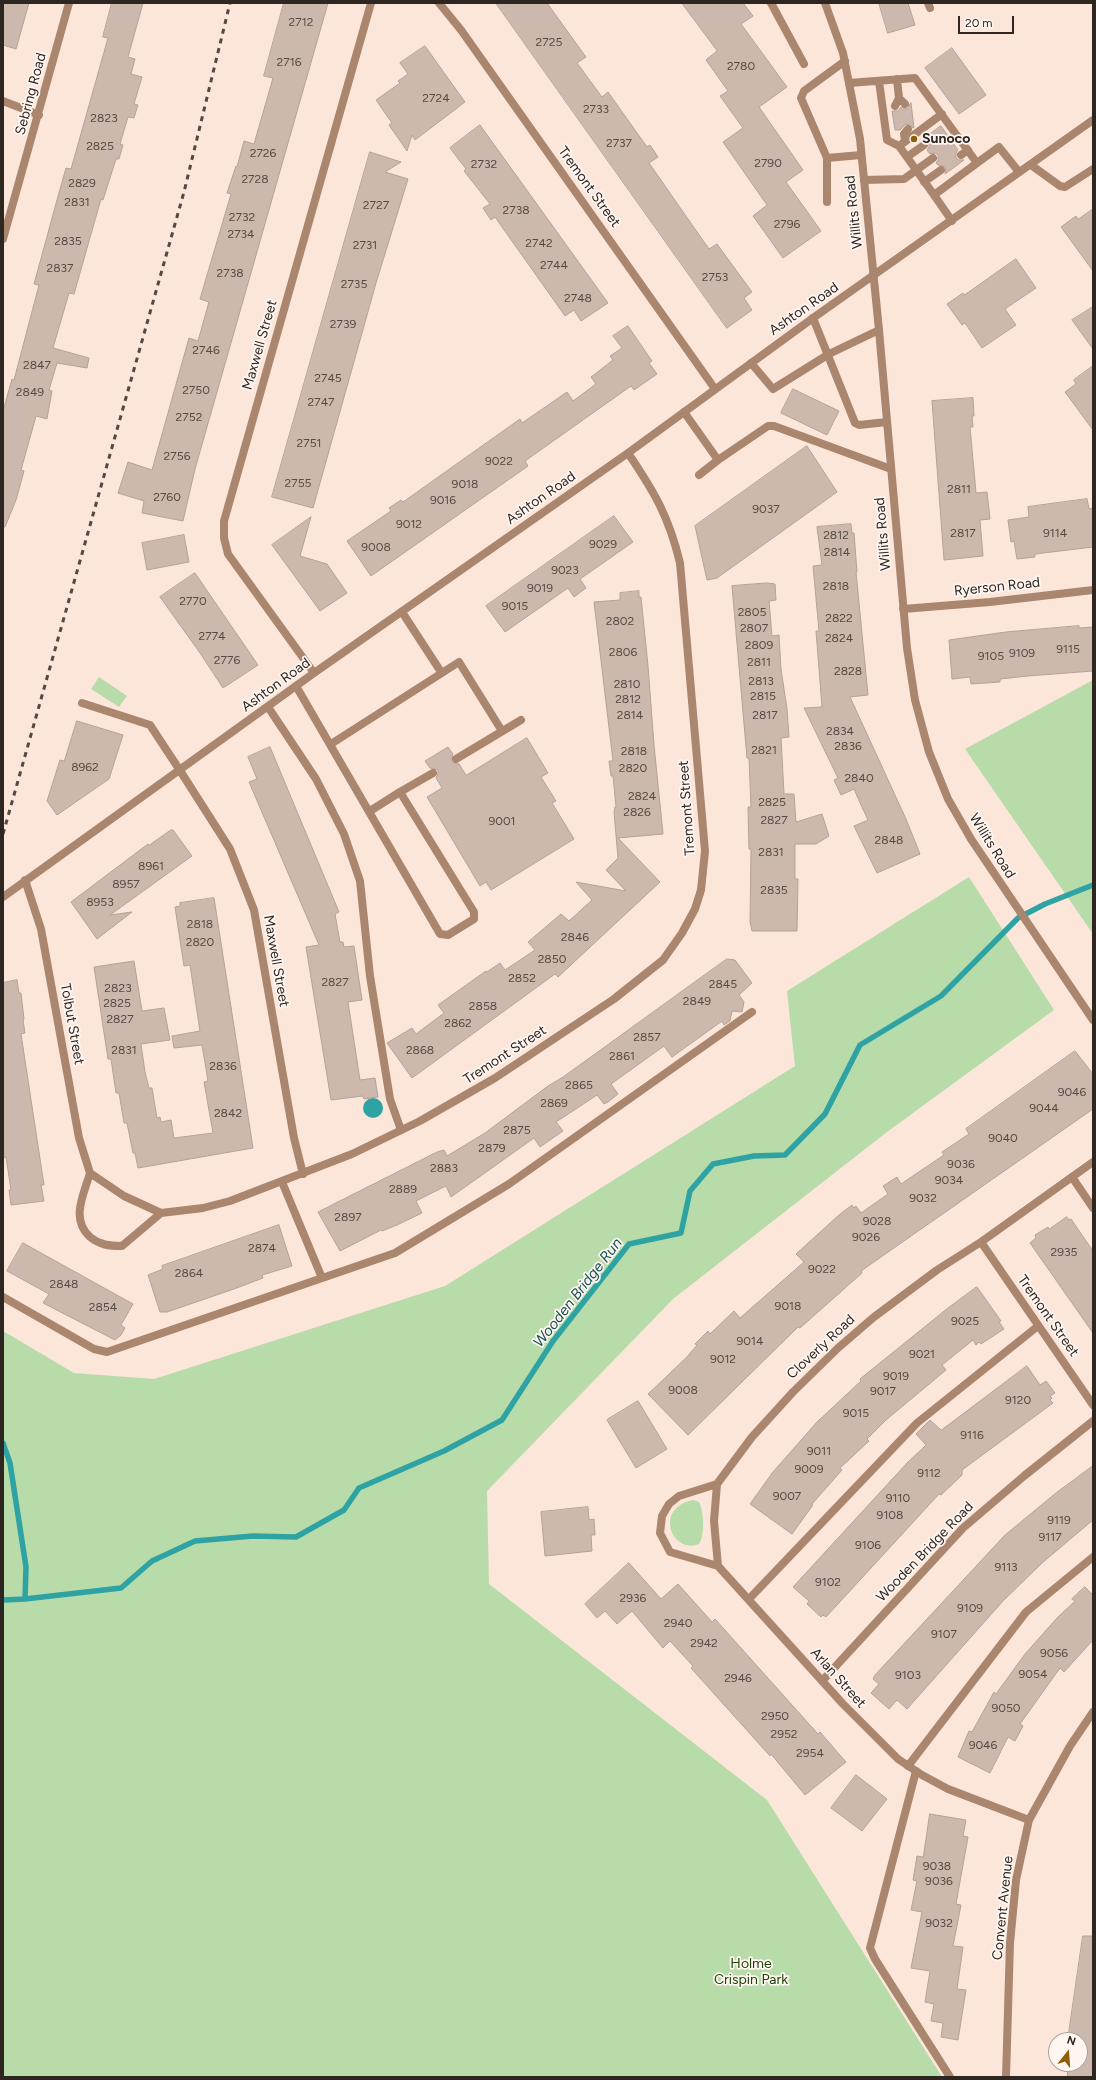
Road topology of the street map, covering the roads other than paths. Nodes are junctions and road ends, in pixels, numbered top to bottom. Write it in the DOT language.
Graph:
graph roads {
  1 [pos="69,3"];
  2 [pos="371,3"];
  3 [pos="439,3"];
  4 [pos="771,3"];
  5 [pos="825,3"];
  6 [pos="845,62"];
  7 [pos="804,64"];
  8 [pos="897,79"];
  9 [pos="879,81"];
  10 [pos="849,84"];
  11 [pos="3,101"];
  12 [pos="905,104"];
  13 [pos="39,114"];
  14 [pos="942,114"];
  15 [pos="1093,120"];
  16 [pos="903,136"];
  17 [pos="924,145"];
  18 [pos="861,156"];
  19 [pos="907,157"];
  20 [pos="827,158"];
  21 [pos="933,158"];
  22 [pos="977,163"];
  23 [pos="1031,164"];
  24 [pos="1093,169"];
  25 [pos="916,170"];
  26 [pos="941,170"];
  27 [pos="1019,172"];
  28 [pos="864,180"];
  29 [pos="924,182"];
  30 [pos="934,195"];
  31 [pos="827,202"];
  32 [pos="952,221"];
  33 [pos="3,238"];
  34 [pos="874,275"];
  35 [pos="813,318"];
  36 [pos="879,330"];
  37 [pos="829,354"];
  38 [pos="750,363"];
  39 [pos="715,388"];
  40 [pos="684,412"];
  41 [pos="887,422"];
  42 [pos="628,453"];
  43 [pos="718,460"];
  44 [pos="891,469"];
  45 [pos="699,475"];
  46 [pos="1093,590"];
  47 [pos="903,608"];
  48 [pos="402,612"];
  49 [pos="441,672"];
  50 [pos="314,673"];
  51 [pos="296,686"];
  52 [pos="82,703"];
  53 [pos="268,707"];
  54 [pos="521,720"];
  55 [pos="502,732"];
  56 [pos="331,744"];
  57 [pos="456,759"];
  58 [pos="180,769"];
  59 [pos="433,773"];
  60 [pos="400,792"];
  61 [pos="370,811"];
  62 [pos="25,880"];
  63 [pos="3,897"];
  64 [pos="752,1012"];
  65 [pos="1093,1020"];
  66 [pos="401,1130"];
  67 [pos="1093,1162"];
  68 [pos="90,1173"];
  69 [pos="303,1174"];
  70 [pos="1072,1177"];
  71 [pos="282,1182"];
  72 [pos="1093,1208"];
  73 [pos="161,1212"];
  74 [pos="981,1242"];
  75 [pos="322,1278"];
  76 [pos="3,1297"];
  77 [pos="1038,1326"];
  78 [pos="1093,1405"];
  79 [pos="1093,1421"];
  80 [pos="717,1484"];
  81 [pos="1093,1557"];
  82 [pos="718,1566"];
  83 [pos="749,1599"];
  84 [pos="822,1680"];
  85 [pos="1093,1712"];
  86 [pos="908,1766"];
  87 [pos="916,1771"];
  88 [pos="1029,1820"];
  89 [pos="950,2077"];
  90 [pos="1006,2077"];
  1 -- 13 [label="street, Sebring Road"];
  2 -- 50 [label="street, Maxwell Street"];
  3 -- 39 [label="street, Tremont Street"];
  4 -- 7 [label="street"];
  5 -- 6 [label="street, Willits Road"];
  6 -- 10 [label="street, Willits Road"];
  6 -- 20 [label="street"];
  8 -- 9 [label="street"];
  8 -- 12 [label="street"];
  8 -- 14 [label="street"];
  9 -- 10 [label="street"];
  9 -- 16 [label="street"];
  10 -- 18 [label="street, Willits Road"];
  11 -- 13 [label="street"];
  13 -- 33 [label="street, Sebring Road"];
  14 -- 16 [label="street"];
  14 -- 22 [label="street"];
  15 -- 23 [label="street, Ashton Road"];
  16 -- 19 [label="street"];
  17 -- 19 [label="street"];
  18 -- 20 [label="street"];
  18 -- 28 [label="street, Willits Road"];
  19 -- 25 [label="street"];
  20 -- 31 [label="street"];
  21 -- 25 [label="street"];
  22 -- 27 [label="street"];
  22 -- 30 [label="street"];
  23 -- 24 [label="street"];
  23 -- 27 [label="street, Ashton Road"];
  25 -- 28 [label="street"];
  25 -- 29 [label="street"];
  26 -- 29 [label="street"];
  27 -- 32 [label="street, Ashton Road"];
  28 -- 34 [label="street, Willits Road"];
  29 -- 30 [label="street"];
  30 -- 32 [label="street"];
  32 -- 34 [label="street, Ashton Road"];
  34 -- 35 [label="street, Ashton Road"];
  34 -- 36 [label="street, Willits Road"];
  35 -- 37 [label="street"];
  35 -- 38 [label="street, Ashton Road"];
  36 -- 37 [label="street"];
  36 -- 41 [label="street, Willits Road"];
  37 -- 38 [label="street"];
  37 -- 41 [label="street"];
  38 -- 39 [label="street, Ashton Road"];
  39 -- 40 [label="street, Ashton Road"];
  40 -- 42 [label="street, Ashton Road"];
  40 -- 43 [label="street"];
  41 -- 44 [label="street, Willits Road"];
  42 -- 48 [label="street, Ashton Road"];
  42 -- 66 [label="street, Tremont Street"];
  43 -- 44 [label="street"];
  43 -- 45 [label="street"];
  44 -- 47 [label="street, Willits Road"];
  46 -- 47 [label="street, Ryerson Road"];
  47 -- 65 [label="street, Willits Road"];
  48 -- 49 [label="street"];
  48 -- 50 [label="street, Ashton Road"];
  49 -- 55 [label="street"];
  49 -- 56 [label="street"];
  50 -- 51 [label="street, Ashton Road"];
  51 -- 53 [label="street, Ashton Road"];
  51 -- 56 [label="street"];
  52 -- 58 [label="street, Maxwell Street"];
  53 -- 58 [label="street, Ashton Road"];
  53 -- 66 [label="street"];
  54 -- 55 [label="street"];
  55 -- 57 [label="street"];
  56 -- 61 [label="street"];
  58 -- 62 [label="street, Ashton Road"];
  58 -- 69 [label="street, Maxwell Street"];
  59 -- 60 [label="street"];
  60 -- 61 [label="street"];
  60 -- 61 [label="street"];
  62 -- 63 [label="street, Ashton Road"];
  62 -- 68 [label="street, Tolbut Street"];
  64 -- 75 [label="street"];
  66 -- 69 [label="street, Tremont Street"];
  67 -- 70 [label="street, Cloverly Road"];
  68 -- 73 [label="street"];
  68 -- 73 [label="street"];
  69 -- 71 [label="street"];
  70 -- 72 [label="street"];
  70 -- 74 [label="street, Cloverly Road"];
  71 -- 73 [label="street"];
  71 -- 75 [label="street"];
  74 -- 77 [label="street, Tremont Street"];
  74 -- 80 [label="street, Cloverly Road"];
  75 -- 76 [label="street"];
  77 -- 78 [label="street, Tremont Street"];
  77 -- 83 [label="street"];
  79 -- 84 [label="street, Wooden Bridge Road"];
  80 -- 82 [label="street"];
  80 -- 82 [label="street"];
  81 -- 86 [label="street"];
  82 -- 83 [label="street, Arlan Street"];
  83 -- 84 [label="street, Arlan Street"];
  84 -- 86 [label="street, Arlan Street"];
  85 -- 88 [label="street, Convent Avenue"];
  86 -- 87 [label="street, Arlan Street"];
  87 -- 88 [label="street, Arlan Street"];
  87 -- 89 [label="street"];
  88 -- 90 [label="street, Convent Avenue"];
}
